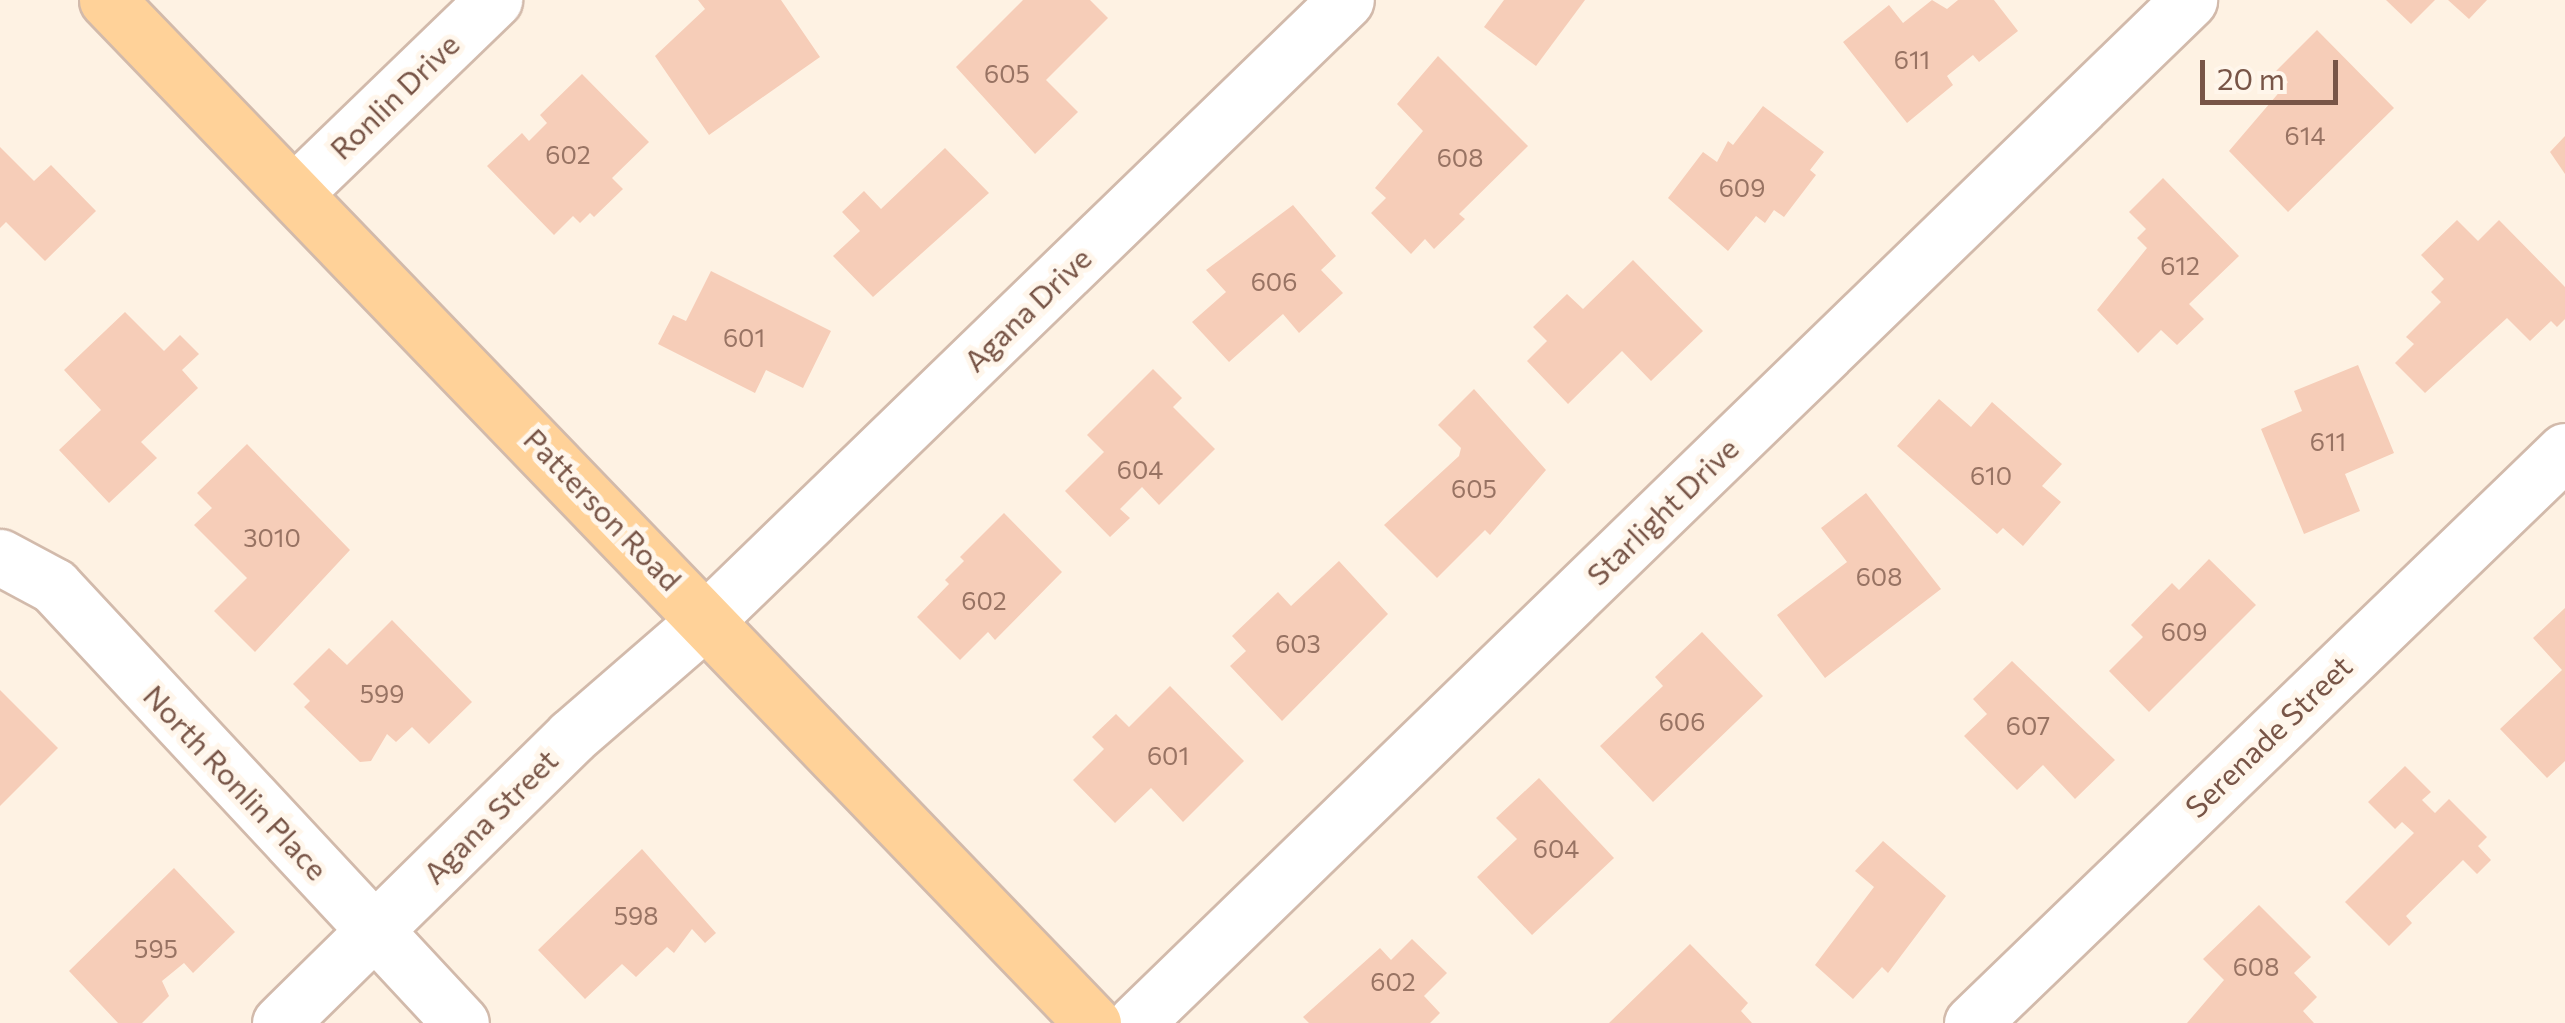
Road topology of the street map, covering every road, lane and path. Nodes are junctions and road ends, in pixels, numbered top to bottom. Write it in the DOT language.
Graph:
graph roads {
  1 [pos="107,0"];
  2 [pos="494,0"];
  3 [pos="1346,0"];
  4 [pos="2190,0"];
  5 [pos="295,192"];
  6 [pos="2565,451"];
  7 [pos="0,556"];
  8 [pos="708,618"];
  9 [pos="375,931"];
  10 [pos="280,1023"];
  11 [pos="460,1023"];
  12 [pos="1092,1023"];
  13 [pos="1135,1023"];
  14 [pos="1972,1023"];
  1 -- 5 [label="main road, Patterson Road"];
  2 -- 5 [label="street, Ronlin Drive"];
  3 -- 8 [label="street, Agana Drive"];
  4 -- 13 [label="street, Starlight Drive"];
  5 -- 8 [label="main road, Patterson Road"];
  6 -- 14 [label="street, Serenade Street"];
  7 -- 9 [label="street, North Ronlin Place"];
  8 -- 9 [label="street, Agana Street"];
  8 -- 12 [label="main road, Patterson Road"];
  9 -- 10 [label="street, Agana Street"];
  9 -- 11 [label="street, North Ronlin Place"];
}
